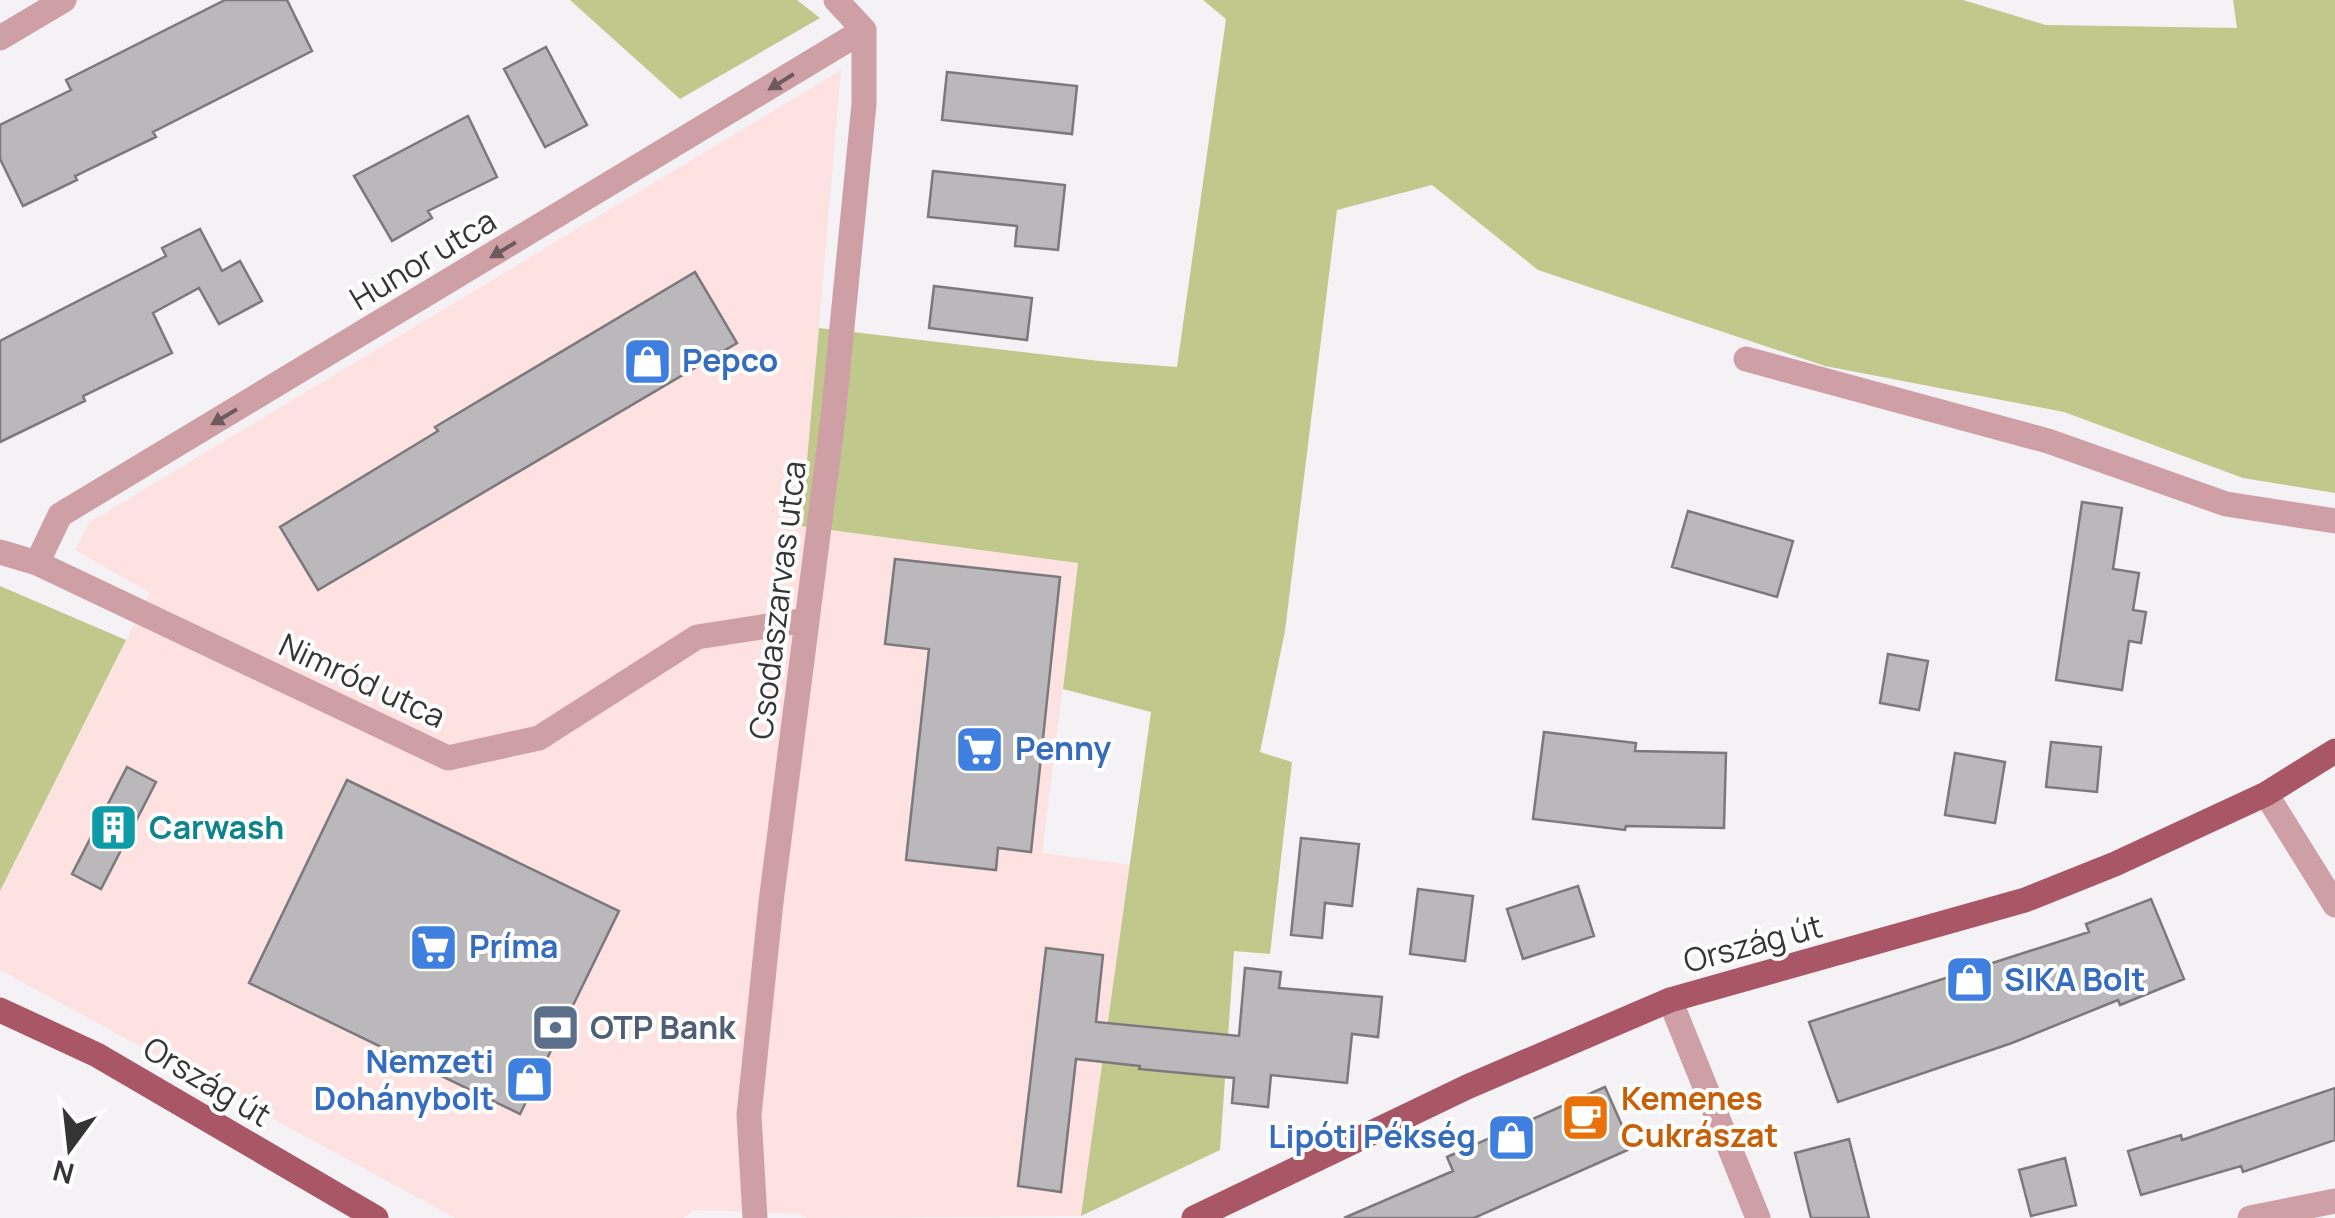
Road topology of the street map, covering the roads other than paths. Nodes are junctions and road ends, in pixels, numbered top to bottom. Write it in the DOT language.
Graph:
graph roads {
  1 [pos="64,0"];
  2 [pos="836,0"];
  3 [pos="864,30"];
  4 [pos="0,38"];
  5 [pos="1746,359"];
  6 [pos="2335,521"];
  7 [pos="0,552"];
  8 [pos="37,563"];
  9 [pos="807,620"];
  10 [pos="2335,752"];
  11 [pos="2266,794"];
  12 [pos="2335,905"];
  13 [pos="1670,1000"];
  14 [pos="0,1010"];
  15 [pos="2335,1201"];
  16 [pos="376,1218"];
  17 [pos="755,1218"];
  18 [pos="1194,1218"];
  19 [pos="1758,1218"];
  20 [pos="2250,1218"];
  1 -- 4 [label="street"];
  2 -- 3 [label="street"];
  3 -- 8 [label="street, Hunor utca, one-way"];
  3 -- 9 [label="street, Csodaszarvas utca"];
  5 -- 6 [label="street"];
  7 -- 8 [label="street, Nimród utca"];
  8 -- 9 [label="street, Nimród utca"];
  9 -- 17 [label="street, Csodaszarvas utca"];
  10 -- 11 [label="main road, Ország út"];
  11 -- 12 [label="street"];
  11 -- 13 [label="main road, Ország út"];
  13 -- 18 [label="main road, Ország út"];
  13 -- 19 [label="street"];
  14 -- 16 [label="main road, Ország út"];
  15 -- 20 [label="street"];
}
